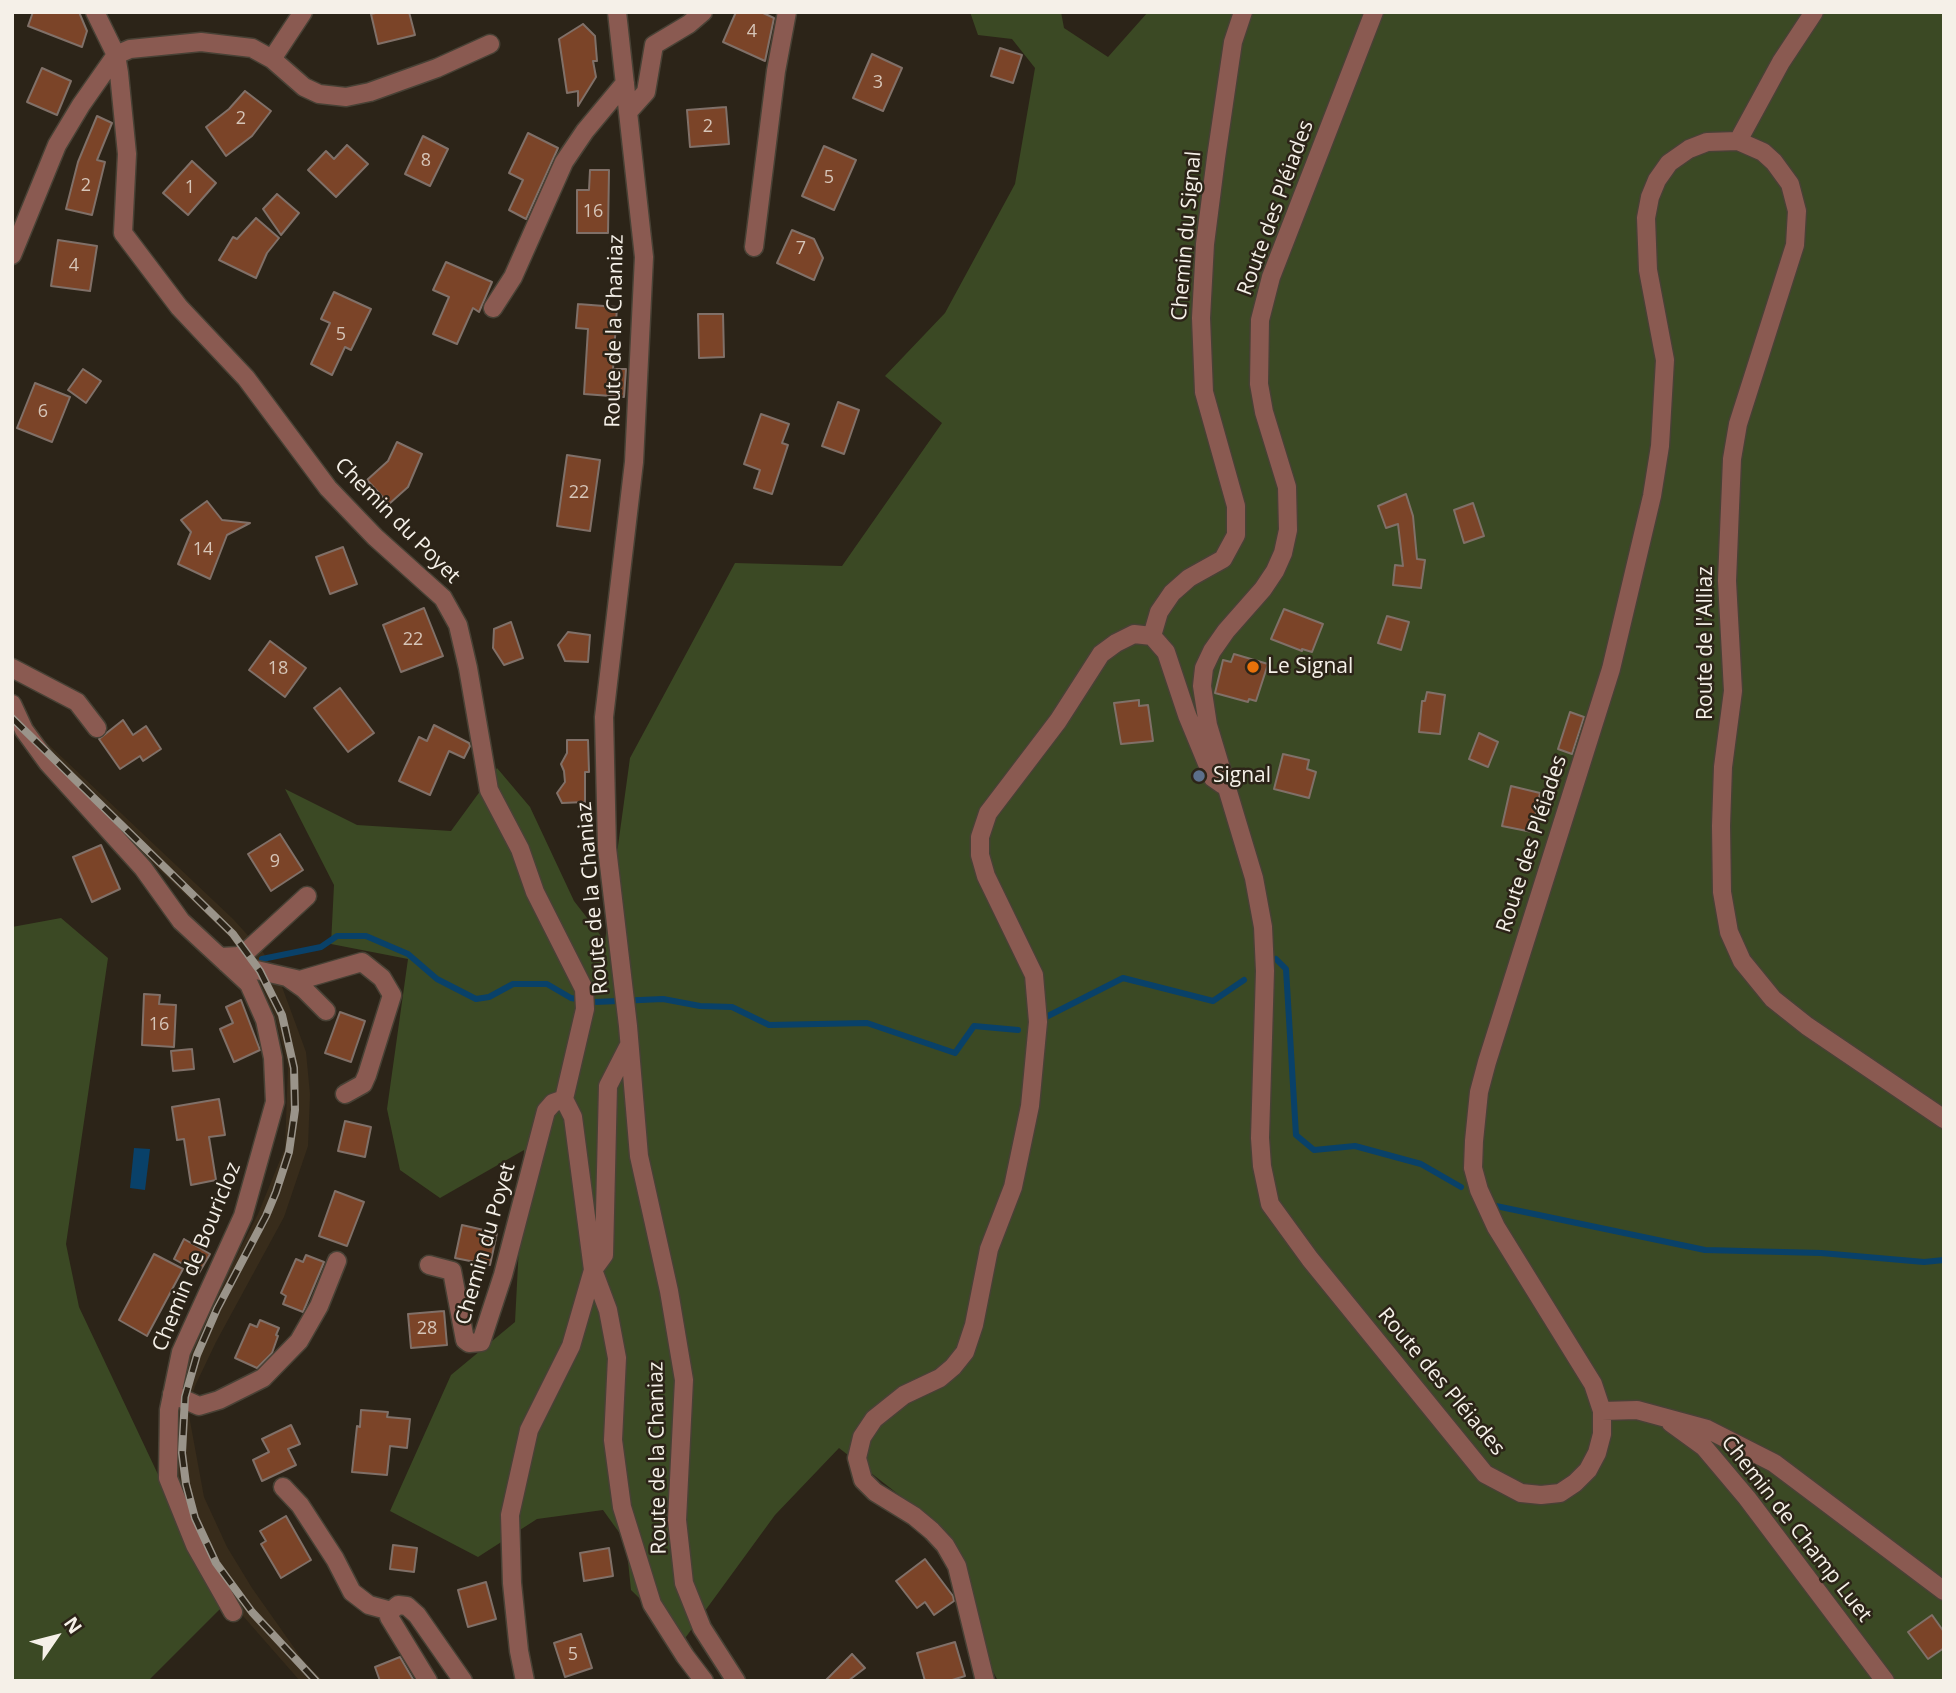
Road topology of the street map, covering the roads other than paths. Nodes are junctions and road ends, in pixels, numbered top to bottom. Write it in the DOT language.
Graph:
graph roads {
  1 [pos="95,12"];
  2 [pos="303,12"];
  3 [pos="617,12"];
  4 [pos="703,12"];
  5 [pos="787,12"];
  6 [pos="1243,12"];
  7 [pos="1374,12"];
  8 [pos="1814,12"];
  9 [pos="490,44"];
  10 [pos="116,55"];
  11 [pos="272,58"];
  12 [pos="625,83"];
  13 [pos="629,111"];
  14 [pos="1738,141"];
  15 [pos="754,247"];
  16 [pos="12,255"];
  17 [pos="493,308"];
  18 [pos="1152,636"];
  19 [pos="12,668"];
  20 [pos="12,705"];
  21 [pos="97,728"];
  22 [pos="1228,788"];
  23 [pos="307,896"];
  24 [pos="223,960"];
  25 [pos="287,977"];
  26 [pos="326,1011"];
  27 [pos="629,1034"];
  28 [pos="345,1094"];
  29 [pos="564,1099"];
  30 [pos="1944,1119"];
  31 [pos="337,1261"];
  32 [pos="429,1265"];
  33 [pos="593,1270"];
  34 [pos="172,1394"];
  35 [pos="1602,1410"];
  36 [pos="1661,1415"];
  37 [pos="283,1487"];
  38 [pos="1944,1591"];
  39 [pos="391,1611"];
  40 [pos="233,1612"];
  41 [pos="428,1681"];
  42 [pos="463,1681"];
  43 [pos="525,1681"];
  44 [pos="704,1681"];
  45 [pos="736,1681"];
  46 [pos="985,1681"];
  47 [pos="1885,1681"];
  1 -- 10 [label="street, Chemin du Poyet"];
  2 -- 11 [label="street"];
  3 -- 12 [label="street, Route de la Chaniaz"];
  4 -- 13 [label="street"];
  5 -- 15 [label="street"];
  6 -- 18 [label="street, Chemin du Signal"];
  7 -- 22 [label="street, Route des Pléiades"];
  8 -- 14 [label="street"];
  9 -- 11 [label="street"];
  10 -- 11 [label="street"];
  10 -- 16 [label="street"];
  10 -- 29 [label="street, Chemin du Poyet"];
  12 -- 13 [label="street, Route de la Chaniaz"];
  12 -- 17 [label="street"];
  13 -- 27 [label="street, Route de la Chaniaz"];
  14 -- 30 [label="street, Route de l'Alliaz"];
  14 -- 35 [label="street, Route des Pléiades"];
  18 -- 22 [label="street"];
  18 -- 46 [label="street"];
  19 -- 21 [label="street"];
  20 -- 24 [label="street, Chemin de Bouricloz"];
  22 -- 35 [label="street, Route des Pléiades"];
  23 -- 24 [label="street"];
  24 -- 25 [label="street"];
  24 -- 34 [label="street, Chemin de Bouricloz"];
  25 -- 26 [label="street"];
  25 -- 28 [label="street"];
  27 -- 33 [label="street"];
  27 -- 45 [label="street, Route de la Chaniaz"];
  29 -- 32 [label="street, Chemin du Poyet"];
  29 -- 33 [label="street"];
  31 -- 34 [label="street"];
  33 -- 43 [label="street"];
  33 -- 44 [label="street"];
  34 -- 40 [label="street, Chemin de Bouricloz"];
  35 -- 36 [label="street"];
  36 -- 38 [label="street"];
  36 -- 47 [label="street, Chemin de Champ Luet"];
  37 -- 39 [label="street"];
  39 -- 41 [label="street"];
  39 -- 42 [label="street"];
}
